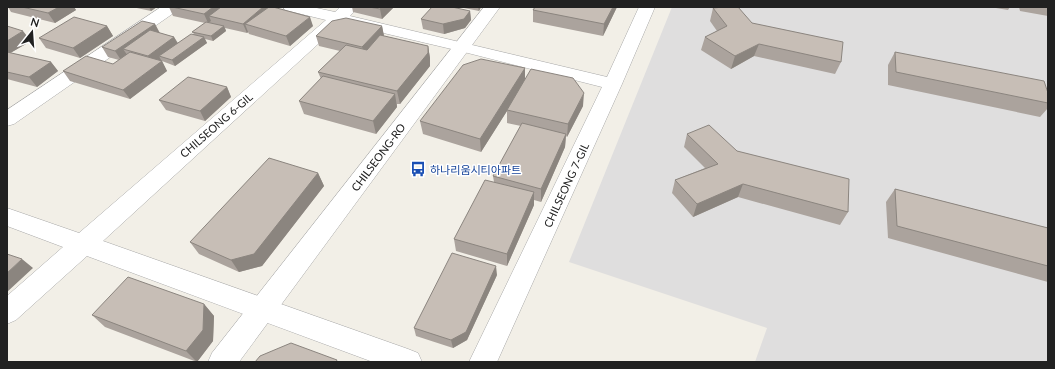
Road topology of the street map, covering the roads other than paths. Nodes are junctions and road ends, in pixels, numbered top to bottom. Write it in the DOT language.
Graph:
graph roads {
  1 [pos="172,7"];
  2 [pos="291,7"];
  3 [pos="492,7"];
  4 [pos="647,7"];
  5 [pos="344,12"];
  6 [pos="462,46"];
  7 [pos="613,84"];
  8 [pos="7,118"];
  9 [pos="8,217"];
  10 [pos="82,243"];
  11 [pos="263,308"];
  12 [pos="7,312"];
  13 [pos="222,362"];
  14 [pos="408,362"];
  15 [pos="483,362"];
  1 -- 8 [label="street"];
  2 -- 5 [label="street"];
  3 -- 6 [label="street, CHILSEONG-RO"];
  4 -- 7 [label="street, CHILSEONG 7-GIL"];
  5 -- 6 [label="street"];
  5 -- 10 [label="street, CHILSEONG 6-GIL"];
  6 -- 7 [label="street"];
  6 -- 11 [label="street, CHILSEONG-RO"];
  7 -- 15 [label="street, CHILSEONG 7-GIL"];
  9 -- 10 [label="street"];
  10 -- 11 [label="street"];
  10 -- 12 [label="street, CHILSEONG 6-GIL"];
  11 -- 13 [label="street, CHILSEONG-RO"];
  11 -- 14 [label="street"];
}
